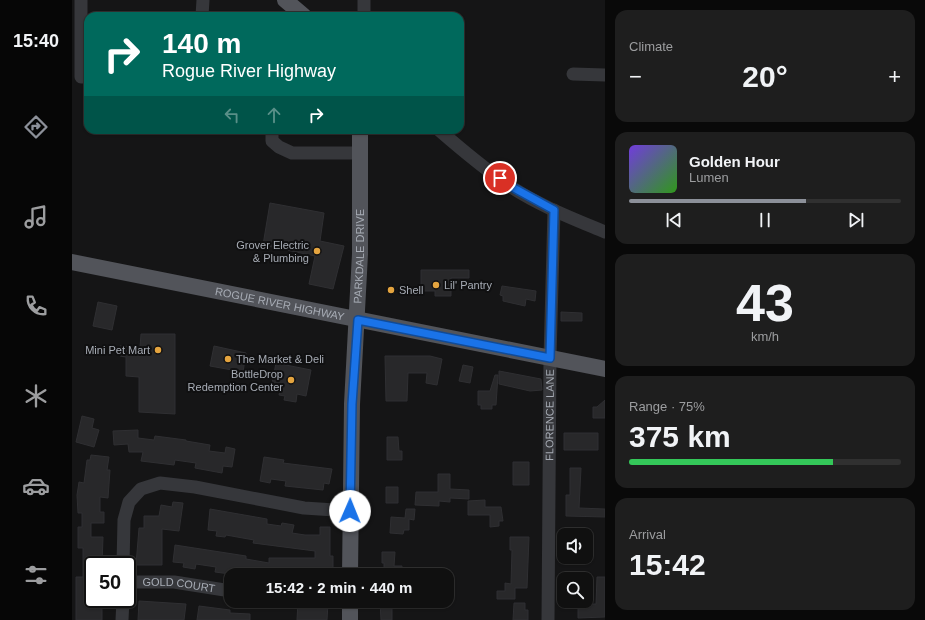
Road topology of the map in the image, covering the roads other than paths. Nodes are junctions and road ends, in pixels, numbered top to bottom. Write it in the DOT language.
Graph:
graph roads {
  1 [pos="81,0"];
  2 [pos="202,0"];
  3 [pos="285,0"];
  4 [pos="364,0"];
  5 [pos="202,12"];
  6 [pos="299,12"];
  7 [pos="364,12"];
  8 [pos="573,74"];
  9 [pos="605,75"];
  10 [pos="84,77"];
  11 [pos="272,134"];
  12 [pos="360,134"];
  13 [pos="444,134"];
  14 [pos="360,153"];
  15 [pos="554,210"];
  16 [pos="605,232"];
  17 [pos="72,262"];
  18 [pos="358,320"];
  19 [pos="550,358"];
  20 [pos="605,369"];
  21 [pos="350,511"];
  22 [pos="123,556"];
  23 [pos="350,568"];
  24 [pos="136,582"];
  25 [pos="224,590"];
  26 [pos="122,608"];
  27 [pos="350,608"];
  28 [pos="122,620"];
  29 [pos="350,620"];
  30 [pos="548,620"];
  1 -- 10 [label="street"];
  2 -- 5 [label="street"];
  3 -- 6 [label="main road"];
  4 -- 7 [label="street"];
  8 -- 9 [label="street"];
  11 -- 14 [label="street"];
  12 -- 14 [label="main road, PARKDALE DRIVE"];
  13 -- 15 [label="street"];
  14 -- 18 [label="main road, PARKDALE DRIVE"];
  15 -- 16 [label="street"];
  15 -- 19 [label="street, FLORENCE LANE"];
  17 -- 18 [label="main road, ROGUE RIVER HIGHWAY"];
  18 -- 19 [label="main road, ROGUE RIVER HIGHWAY"];
  18 -- 21 [label="main road, PARKDALE DRIVE"];
  19 -- 20 [label="main road, ROGUE RIVER HIGHWAY"];
  19 -- 30 [label="street, FLORENCE LANE"];
  21 -- 22 [label="street"];
  21 -- 23 [label="main road, PARKDALE DRIVE"];
  24 -- 25 [label="street, GOLD COURT"];
  26 -- 28 [label="street"];
  27 -- 29 [label="main road"];
}
